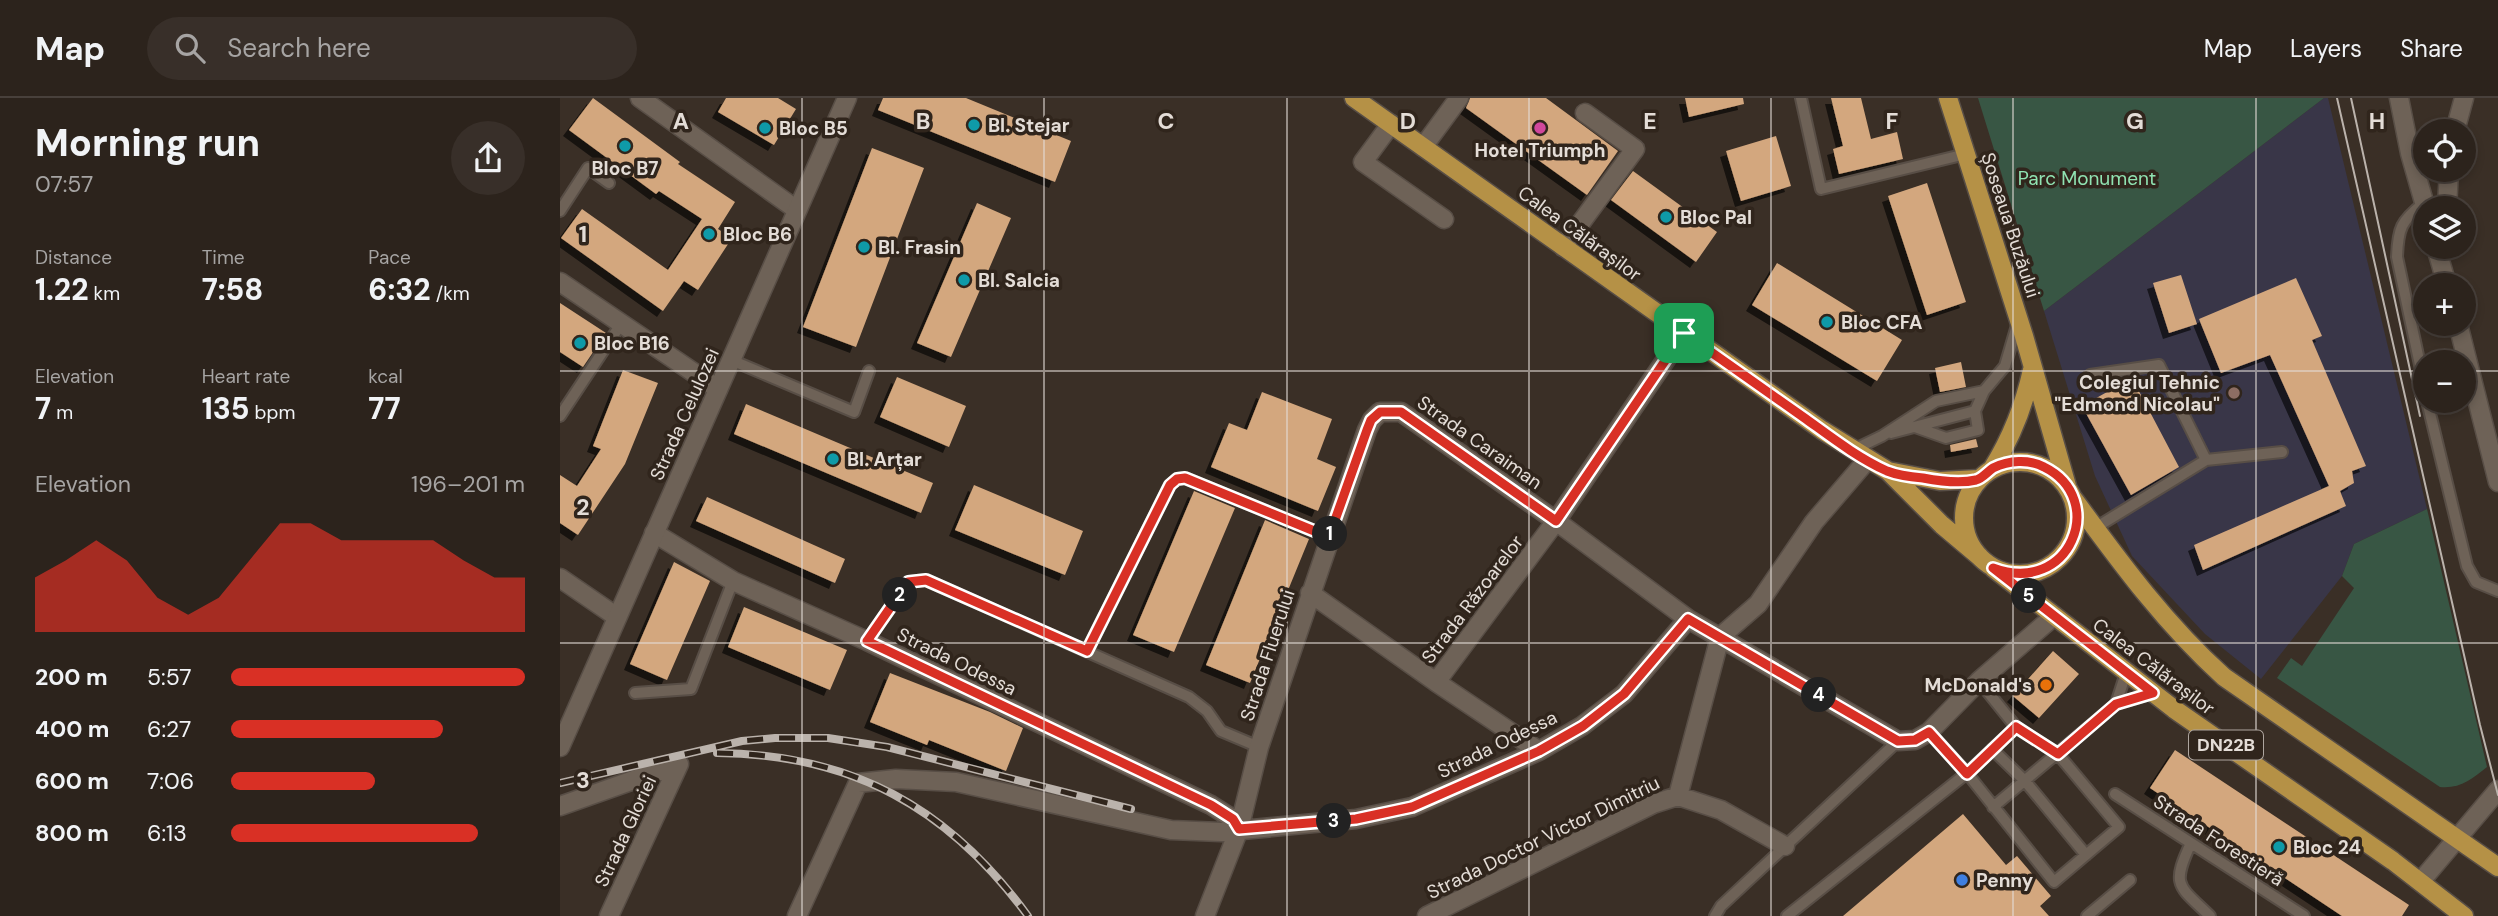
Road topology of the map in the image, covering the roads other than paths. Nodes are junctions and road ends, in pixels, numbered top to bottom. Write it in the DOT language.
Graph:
graph roads {
  1 [pos="640,98"];
  2 [pos="847,98"];
  3 [pos="1354,98"];
  4 [pos="1459,98"];
  5 [pos="1801,98"];
  6 [pos="1948,98"];
  7 [pos="2399,98"];
  8 [pos="2464,98"];
  9 [pos="1585,113"];
  10 [pos="2458,119"];
  11 [pos="1391,124"];
  12 [pos="1423,147"];
  13 [pos="1966,154"];
  14 [pos="609,183"];
  15 [pos="2422,196"];
  16 [pos="797,210"];
  17 [pos="560,211"];
  18 [pos="2413,214"];
  19 [pos="1444,219"];
  20 [pos="1563,247"];
  21 [pos="560,282"];
  22 [pos="2019,320"];
  23 [pos="621,324"];
  24 [pos="1684,333"];
  25 [pos="2461,336"];
  26 [pos="2417,350"];
  27 [pos="731,360"];
  28 [pos="2032,366"];
  29 [pos="869,371"];
  30 [pos="2090,376"];
  31 [pos="718,389"];
  32 [pos="1984,391"];
  33 [pos="1975,411"];
  34 [pos="1380,412"];
  35 [pos="2430,413"];
  36 [pos="560,415"];
  37 [pos="1915,427"];
  38 [pos="1882,436"];
  39 [pos="2282,452"];
  40 [pos="1860,455"];
  41 [pos="2206,460"];
  42 [pos="1888,471"];
  43 [pos="1985,474"];
  44 [pos="2497,476"];
  45 [pos="2070,492"];
  46 [pos="1556,521"];
  47 [pos="2095,528"];
  48 [pos="654,533"];
  49 [pos="1329,537"];
  50 [pos="1986,563"];
  51 [pos="560,578"];
  52 [pos="733,581"];
  53 [pos="2498,591"];
  54 [pos="1310,593"];
  55 [pos="2054,616"];
  56 [pos="617,617"];
  57 [pos="1688,619"];
  58 [pos="1720,636"];
  59 [pos="867,641"];
  60 [pos="1087,651"];
  61 [pos="2126,673"];
  62 [pos="1979,681"];
  63 [pos="1436,682"];
  64 [pos="635,693"];
  65 [pos="2153,693"];
  66 [pos="2116,704"];
  67 [pos="2016,727"];
  68 [pos="1929,732"];
  69 [pos="1898,741"];
  70 [pos="560,747"];
  71 [pos="1259,747"];
  72 [pos="1992,749"];
  73 [pos="1539,751"];
  74 [pos="2058,754"];
  75 [pos="1967,774"];
  76 [pos="2025,781"];
  77 [pos="2498,790"];
  78 [pos="2115,794"];
  79 [pos="1678,796"];
  80 [pos="560,806"];
  81 [pos="1993,807"];
  82 [pos="1239,829"];
  83 [pos="2458,838"];
  84 [pos="2191,843"];
  85 [pos="1785,846"];
  86 [pos="2086,855"];
  87 [pos="2498,867"];
  88 [pos="2130,880"];
  89 [pos="2421,881"];
  90 [pos="609,916"];
  91 [pos="797,916"];
  92 [pos="1205,916"];
  93 [pos="1427,916"];
  94 [pos="1715,916"];
  95 [pos="1787,916"];
  96 [pos="2087,916"];
  97 [pos="2210,916"];
  98 [pos="2304,916"];
  99 [pos="2464,916"];
  1 -- 16 [label="street"];
  2 -- 16 [label="street, Strada Celulozei"];
  3 -- 11 [label="main road, Calea Călărașilor / DN22B"];
  4 -- 12 [label="street"];
  5 -- 13 [label="lane"];
  6 -- 13 [label="main road, Șoseaua Buzăului"];
  7 -- 15 [label="street"];
  8 -- 10 [label="street"];
  9 -- 20 [label="street"];
  11 -- 12 [label="main road, Calea Călărașilor / DN22B"];
  11 -- 19 [label="street"];
  12 -- 20 [label="main road, Calea Călărașilor / DN22B"];
  13 -- 22 [label="main road, Șoseaua Buzăului"];
  14 -- 17 [label="lane"];
  16 -- 27 [label="street, Strada Celulozei"];
  18 -- 26 [label="lane"];
  20 -- 24 [label="main road, Calea Călărașilor / DN22B"];
  21 -- 23 [label="street"];
  22 -- 28 [label="main road, Șoseaua Buzăului"];
  22 -- 32 [label="lane"];
  23 -- 31 [label="street"];
  23 -- 36 [label="lane"];
  24 -- 40 [label="main road, Calea Călărașilor / DN22B"];
  24 -- 46 [label="street, Strada Răzoarelor"];
  25 -- 44 [label="street"];
  27 -- 29 [label="lane"];
  27 -- 31 [label="street, Strada Celulozei"];
  28 -- 43 [label="main road, Șoseaua Buzăului"];
  28 -- 45 [label="main road, Șoseaua Buzăului"];
  30 -- 41 [label="lane"];
  31 -- 48 [label="street, Strada Celulozei"];
  32 -- 33 [label="lane"];
  32 -- 38 [label="lane"];
  33 -- 37 [label="lane"];
  33 -- 37 [label="lane"];
  34 -- 46 [label="street, Strada Caraiman"];
  34 -- 49 [label="street, Strada Fluerului"];
  35 -- 53 [label="lane"];
  37 -- 38 [label="lane"];
  38 -- 40 [label="lane"];
  39 -- 41 [label="lane"];
  40 -- 42 [label="main road, Calea Călărașilor / DN22B"];
  40 -- 58 [label="street"];
  41 -- 47 [label="lane"];
  42 -- 43 [label="main road, Calea Călărașilor / DN22B"];
  42 -- 50 [label="main road, Calea Călărașilor / DN22B"];
  43 -- 45 [label="main road, DN22B"];
  43 -- 50 [label="main road, DN22B"];
  45 -- 47 [label="main road, Calea Călărașilor / DN22B"];
  45 -- 50 [label="main road"];
  46 -- 57 [label="street, Strada Caraiman"];
  46 -- 63 [label="street, Strada Răzoarelor"];
  47 -- 83 [label="main road, Calea Călărașilor / DN22B"];
  48 -- 52 [label="street, Strada Odessa"];
  48 -- 56 [label="street, Strada Celulozei"];
  49 -- 54 [label="street, Strada Fluerului"];
  49 -- 60 [label="lane"];
  50 -- 55 [label="main road, Calea Călărașilor / DN22B"];
  51 -- 56 [label="street"];
  52 -- 59 [label="street, Strada Odessa"];
  52 -- 64 [label="lane"];
  54 -- 63 [label="street"];
  54 -- 71 [label="street, Strada Fluerului"];
  55 -- 61 [label="main road, Calea Călărașilor / DN22B"];
  55 -- 62 [label="street"];
  56 -- 70 [label="street, Strada Celulozei"];
  57 -- 58 [label="street, Strada Caraiman"];
  57 -- 73 [label="street, Strada Odessa"];
  58 -- 69 [label="street, Strada Caraiman"];
  58 -- 79 [label="street"];
  59 -- 60 [label="lane"];
  59 -- 82 [label="street, Strada Odessa"];
  60 -- 71 [label="lane"];
  61 -- 65 [label="main road, Calea Călărașilor / DN22B"];
  61 -- 66 [label="lane"];
  62 -- 67 [label="lane"];
  62 -- 68 [label="street"];
  63 -- 73 [label="street"];
  65 -- 66 [label="lane"];
  65 -- 89 [label="main road, Calea Călărașilor / DN22B"];
  66 -- 74 [label="lane"];
  67 -- 72 [label="lane"];
  67 -- 74 [label="lane"];
  68 -- 69 [label="street"];
  68 -- 75 [label="lane"];
  69 -- 85 [label="lane"];
  71 -- 82 [label="street, Strada Fluerului"];
  72 -- 75 [label="lane"];
  72 -- 76 [label="lane"];
  73 -- 82 [label="street, Strada Odessa"];
  74 -- 76 [label="lane"];
  74 -- 86 [label="lane"];
  75 -- 81 [label="lane"];
  75 -- 95 [label="lane"];
  76 -- 81 [label="lane"];
  76 -- 86 [label="lane"];
  77 -- 83 [label="street"];
  78 -- 84 [label="lane, Strada Forestieră"];
  79 -- 85 [label="street"];
  79 -- 93 [label="street, Strada Doctor Victor Dimitriu"];
  80 -- 90 [label="street, Strada Gloriei"];
  81 -- 86 [label="lane"];
  82 -- 91 [label="street, Strada Odessa"];
  82 -- 92 [label="street, Strada Fluerului"];
  83 -- 87 [label="main road, Calea Călărașilor / DN22B"];
  83 -- 89 [label="street"];
  84 -- 97 [label="lane"];
  84 -- 98 [label="lane, Strada Forestieră"];
  85 -- 94 [label="lane"];
  88 -- 96 [label="lane"];
  89 -- 99 [label="main road, Calea Călărașilor / DN22B"];
}
